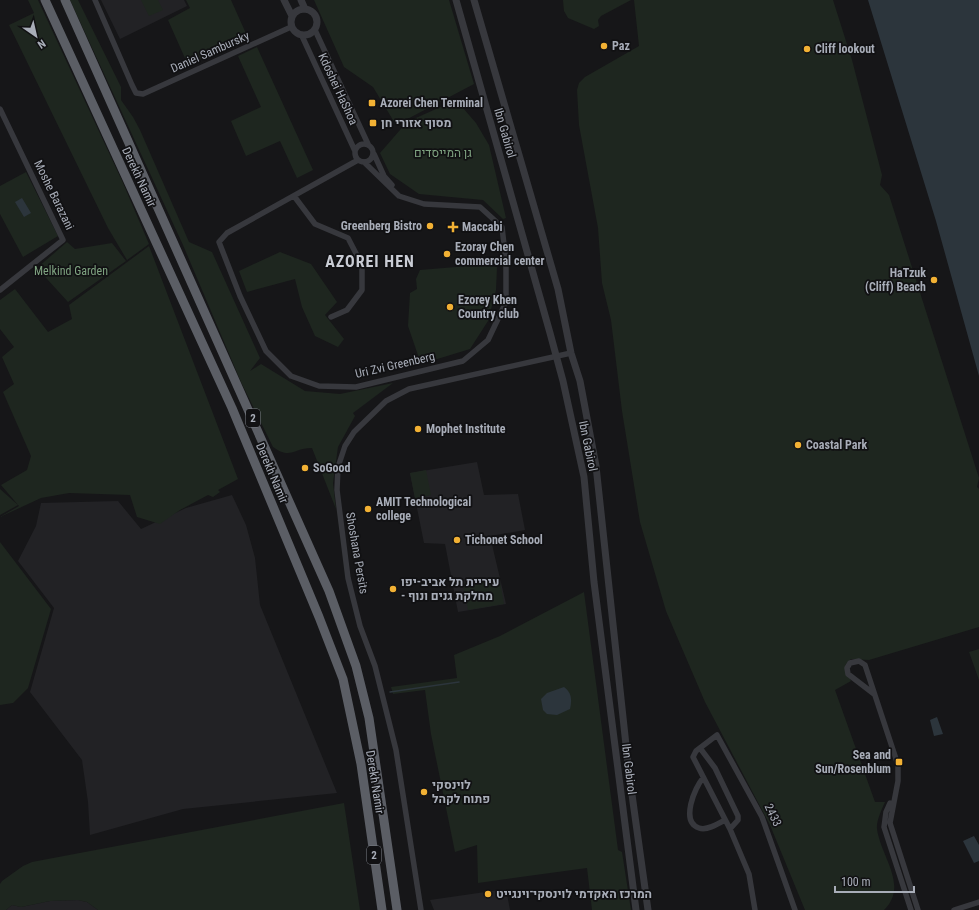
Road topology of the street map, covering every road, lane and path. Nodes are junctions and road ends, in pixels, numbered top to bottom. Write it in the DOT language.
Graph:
graph roads {
  1 [pos="45,0"];
  2 [pos="65,0"];
  3 [pos="94,0"];
  4 [pos="284,0"];
  5 [pos="301,0"];
  6 [pos="456,0"];
  7 [pos="474,0"];
  8 [pos="305,9"];
  9 [pos="292,16"];
  10 [pos="291,27"];
  11 [pos="315,30"];
  12 [pos="302,36"];
  13 [pos="0,109"];
  14 [pos="368,144"];
  15 [pos="355,151"];
  16 [pos="374,154"];
  17 [pos="358,160"];
  18 [pos="364,162"];
  19 [pos="294,196"];
  20 [pos="399,196"];
  21 [pos="0,290"];
  22 [pos="331,317"];
  23 [pos="571,353"];
  24 [pos="556,357"];
  25 [pos="874,694"];
  26 [pos="700,748"];
  27 [pos="703,778"];
  28 [pos="895,792"];
  29 [pos="725,820"];
  30 [pos="730,829"];
  31 [pos="420,900"];
  32 [pos="979,902"];
  33 [pos="382,910"];
  34 [pos="397,910"];
  35 [pos="421,910"];
  36 [pos="425,910"];
  37 [pos="636,910"];
  38 [pos="648,910"];
  39 [pos="755,910"];
  40 [pos="795,910"];
  41 [pos="911,910"];
  42 [pos="918,910"];
  43 [pos="954,910"];
  1 -- 33 [label="highway, Derekh Namir / 2"];
  2 -- 34 [label="highway, Derekh Namir / 2"];
  3 -- 10 [label="street, Daniel Sambursky"];
  4 -- 9 [label="street"];
  5 -- 8 [label="street"];
  6 -- 24 [label="street, Ibn Gabirol"];
  7 -- 23 [label="street, Ibn Gabirol"];
  8 -- 9 [label="street"];
  8 -- 11 [label="street"];
  9 -- 10 [label="street"];
  10 -- 12 [label="street"];
  11 -- 12 [label="street"];
  11 -- 14 [label="street, Kdoshei HaShoa"];
  12 -- 15 [label="street, Kdoshei HaShoa"];
  13 -- 21 [label="street, Moshe Barazani"];
  14 -- 15 [label="street"];
  14 -- 16 [label="street"];
  15 -- 17 [label="street"];
  16 -- 18 [label="street"];
  16 -- 20 [label="street"];
  17 -- 18 [label="street"];
  17 -- 19 [label="street, Uri Zvi Greenberg"];
  18 -- 20 [label="street, Uri Zvi Greenberg"];
  19 -- 20 [label="street, Uri Zvi Greenberg"];
  19 -- 22 [label="street"];
  23 -- 24 [label="street, Shoshana Persits"];
  23 -- 38 [label="street, Ibn Gabirol"];
  24 -- 31 [label="street, Shoshana Persits"];
  24 -- 37 [label="street, Ibn Gabirol"];
  25 -- 25 [label="street"];
  25 -- 28 [label="street"];
  26 -- 27 [label="street"];
  26 -- 30 [label="street"];
  26 -- 40 [label="street, 2433"];
  27 -- 29 [label="street"];
  27 -- 29 [label="street"];
  28 -- 41 [label="street"];
  28 -- 42 [label="street"];
  29 -- 30 [label="street"];
  30 -- 39 [label="street"];
  31 -- 35 [label="street, Shoshana Persits"];
  31 -- 36 [label="street"];
  32 -- 43 [label="street"];
}
